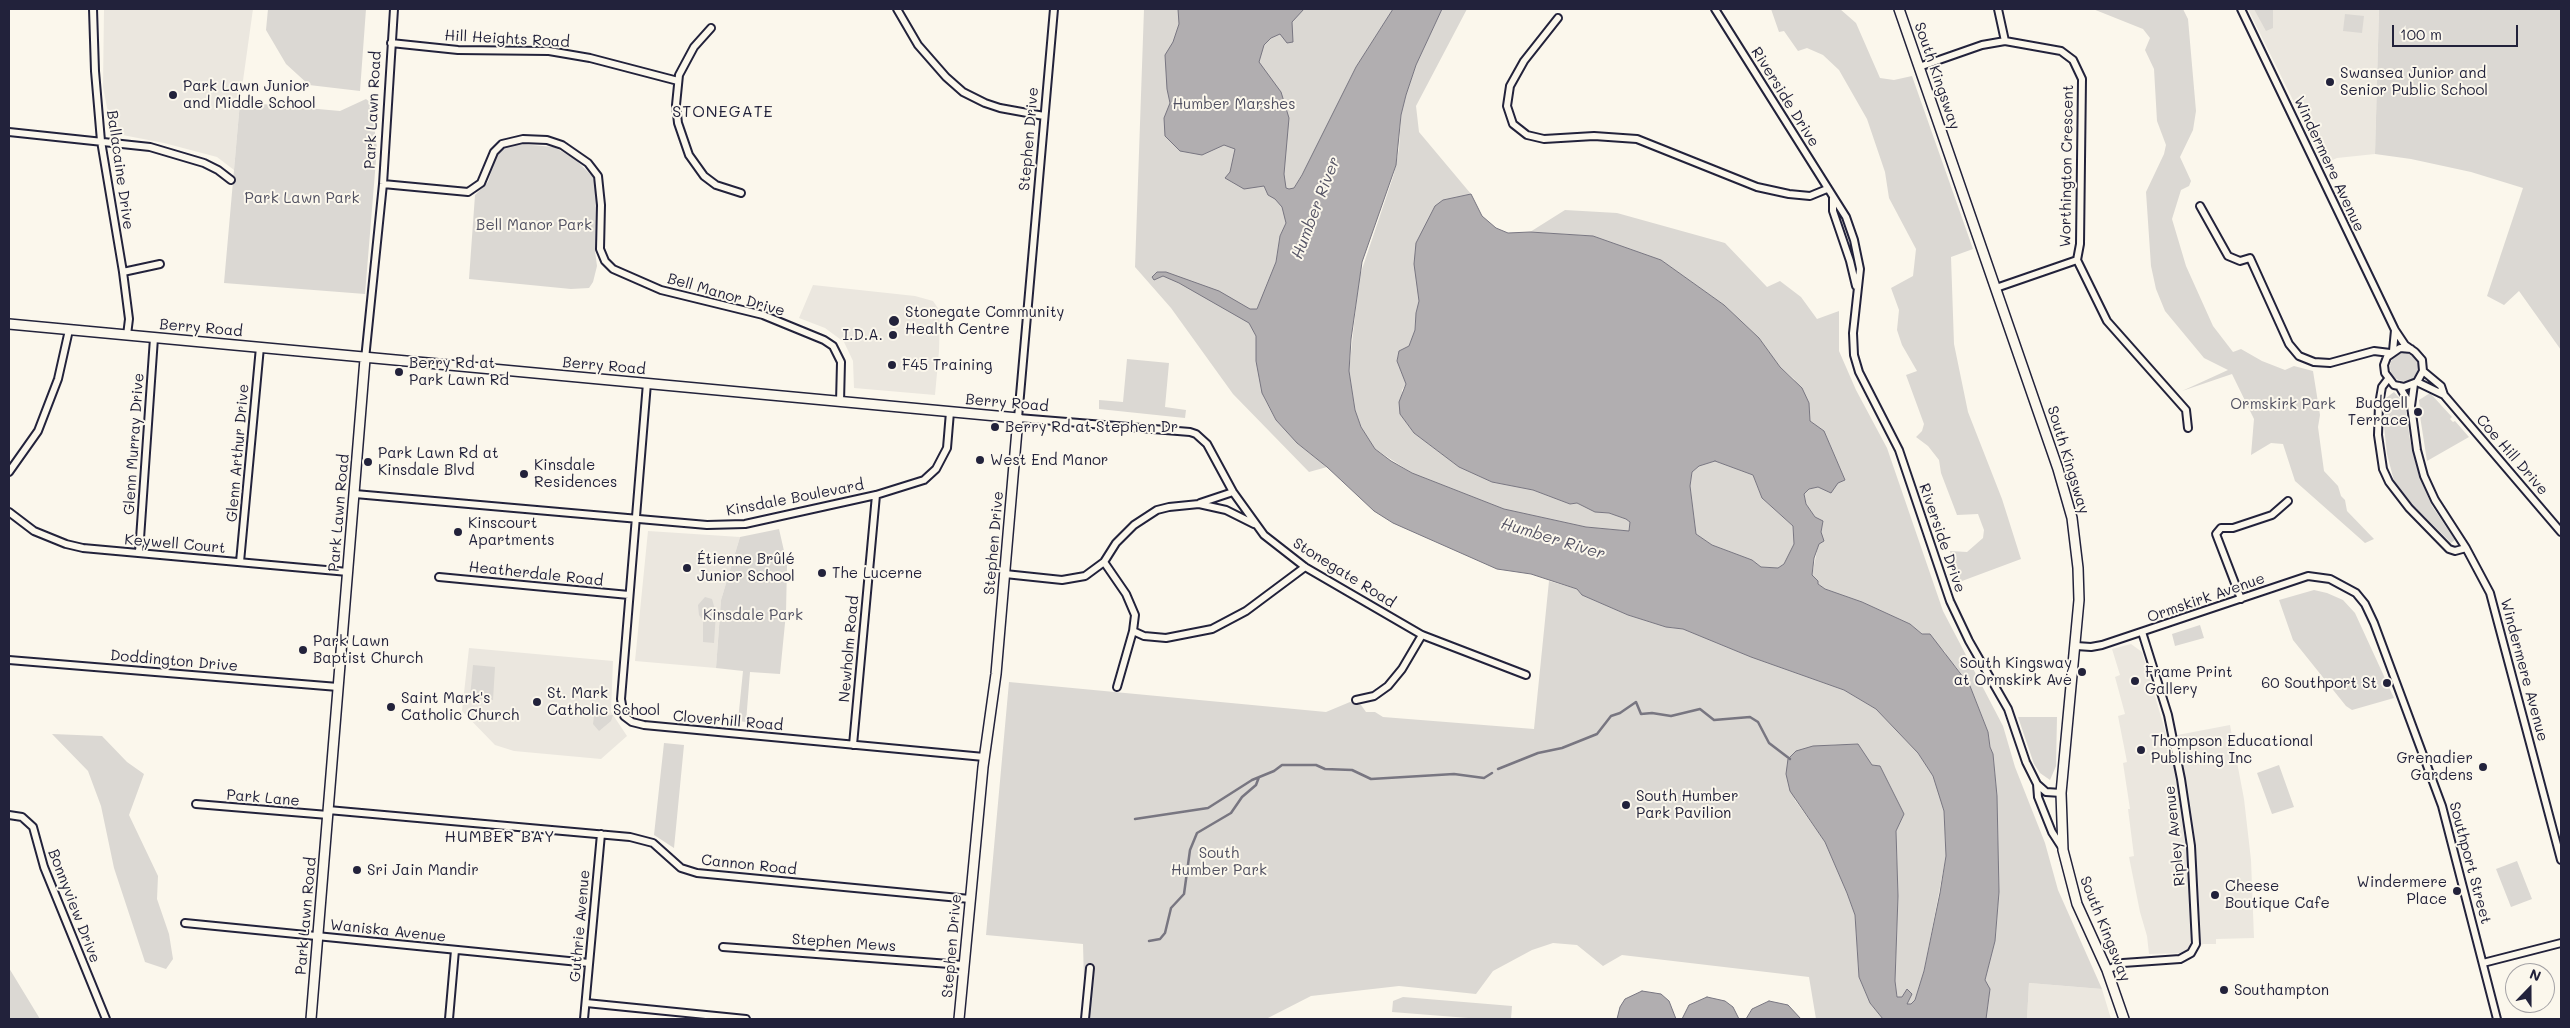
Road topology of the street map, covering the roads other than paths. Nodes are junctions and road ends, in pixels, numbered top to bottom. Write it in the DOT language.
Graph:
graph roads {
  1 [pos="93,9"];
  2 [pos="394,9"];
  3 [pos="898,9"];
  4 [pos="1054,9"];
  5 [pos="1714,9"];
  6 [pos="1898,9"];
  7 [pos="1998,9"];
  8 [pos="2241,9"];
  9 [pos="1558,18"];
  10 [pos="711,28"];
  11 [pos="2005,41"];
  12 [pos="391,43"];
  13 [pos="1919,66"];
  14 [pos="678,81"];
  15 [pos="1044,116"];
  16 [pos="9,132"];
  17 [pos="101,141"];
  18 [pos="231,180"];
  19 [pos="383,184"];
  20 [pos="1827,189"];
  21 [pos="741,192"];
  22 [pos="1833,198"];
  23 [pos="2200,206"];
  24 [pos="2077,260"];
  25 [pos="160,264"];
  26 [pos="123,272"];
  27 [pos="1996,288"];
  28 [pos="1857,292"];
  29 [pos="9,324"];
  30 [pos="68,330"];
  31 [pos="2395,330"];
  32 [pos="127,335"];
  33 [pos="154,338"];
  34 [pos="260,347"];
  35 [pos="2411,349"];
  36 [pos="2376,352"];
  37 [pos="2392,352"];
  38 [pos="365,359"];
  39 [pos="2385,361"];
  40 [pos="2423,371"];
  41 [pos="2388,379"];
  42 [pos="2415,383"];
  43 [pos="647,384"];
  44 [pos="2397,385"];
  45 [pos="2381,394"];
  46 [pos="2444,395"];
  47 [pos="840,402"];
  48 [pos="2411,406"];
  49 [pos="950,412"];
  50 [pos="1018,418"];
  51 [pos="2188,428"];
  52 [pos="1196,434"];
  53 [pos="9,472"];
  54 [pos="1233,492"];
  55 [pos="355,494"];
  56 [pos="876,495"];
  57 [pos="2288,501"];
  58 [pos="1199,504"];
  59 [pos="9,512"];
  60 [pos="636,519"];
  61 [pos="1256,525"];
  62 [pos="2561,532"];
  63 [pos="2466,548"];
  64 [pos="139,553"];
  65 [pos="240,562"];
  66 [pos="1104,562"];
  67 [pos="1305,567"];
  68 [pos="348,572"];
  69 [pos="1004,574"];
  70 [pos="439,577"];
  71 [pos="2343,584"];
  72 [pos="630,595"];
  73 [pos="2241,599"];
  74 [pos="1133,631"];
  75 [pos="2142,632"];
  76 [pos="1422,635"];
  77 [pos="2076,646"];
  78 [pos="9,660"];
  79 [pos="1526,675"];
  80 [pos="338,687"];
  81 [pos="1117,687"];
  82 [pos="1356,700"];
  83 [pos="852,745"];
  84 [pos="984,757"];
  85 [pos="2037,784"];
  86 [pos="2061,793"];
  87 [pos="196,804"];
  88 [pos="328,812"];
  89 [pos="9,814"];
  90 [pos="601,834"];
  91 [pos="2063,850"];
  92 [pos="2561,860"];
  93 [pos="970,899"];
  94 [pos="185,923"];
  95 [pos="318,936"];
  96 [pos="2561,943"];
  97 [pos="723,947"];
  98 [pos="455,950"];
  99 [pos="589,963"];
  100 [pos="2483,963"];
  101 [pos="963,965"];
  102 [pos="1090,968"];
  103 [pos="2107,970"];
  104 [pos="586,1003"];
  105 [pos="693,1017"];
  106 [pos="106,1019"];
  107 [pos="311,1019"];
  108 [pos="450,1019"];
  109 [pos="584,1019"];
  110 [pos="746,1019"];
  111 [pos="959,1019"];
  112 [pos="1085,1019"];
  113 [pos="2124,1019"];
  114 [pos="2497,1019"];
  1 -- 17 [label="street, Ballacaine Drive"];
  2 -- 12 [label="street, Park Lawn Road"];
  3 -- 15 [label="street"];
  4 -- 15 [label="street, Stephen Drive"];
  5 -- 20 [label="street, Riverside Drive"];
  6 -- 13 [label="street, South Kingsway"];
  7 -- 11 [label="street"];
  8 -- 31 [label="street, Windermere Avenue"];
  9 -- 20 [label="street"];
  10 -- 14 [label="street"];
  11 -- 13 [label="street, Worthington Crescent"];
  11 -- 24 [label="street, Worthington Crescent"];
  12 -- 14 [label="street, Hill Heights Road"];
  12 -- 19 [label="street, Park Lawn Road"];
  13 -- 27 [label="street, South Kingsway"];
  14 -- 21 [label="street"];
  15 -- 50 [label="street, Stephen Drive"];
  16 -- 17 [label="street"];
  17 -- 18 [label="street"];
  17 -- 26 [label="street, Ballacaine Drive"];
  19 -- 38 [label="street, Park Lawn Road"];
  19 -- 47 [label="street, Bell Manor Drive"];
  20 -- 22 [label="street, Riverside Drive"];
  22 -- 28 [label="street, Riverside Drive"];
  22 -- 28 [label="street, Riverside Drive"];
  23 -- 36 [label="street"];
  24 -- 27 [label="street, Worthington Crescent"];
  24 -- 51 [label="street"];
  25 -- 26 [label="street"];
  26 -- 32 [label="street, Ballacaine Drive"];
  27 -- 77 [label="street, South Kingsway"];
  28 -- 85 [label="street, Riverside Drive"];
  29 -- 30 [label="street, Berry Road"];
  30 -- 32 [label="street, Berry Road"];
  30 -- 53 [label="street"];
  31 -- 35 [label="street, Windermere Avenue"];
  31 -- 37 [label="street"];
  32 -- 33 [label="street, Berry Road"];
  33 -- 34 [label="street, Berry Road"];
  33 -- 64 [label="street, Glenn Murray Drive"];
  34 -- 38 [label="street, Berry Road"];
  34 -- 65 [label="street, Glenn Arthur Drive"];
  35 -- 37 [label="street"];
  35 -- 40 [label="street, Windermere Avenue"];
  36 -- 37 [label="street"];
  36 -- 39 [label="street"];
  37 -- 39 [label="street"];
  38 -- 43 [label="street, Berry Road"];
  38 -- 55 [label="street, Park Lawn Road"];
  39 -- 41 [label="street"];
  40 -- 42 [label="street, Windermere Avenue"];
  40 -- 46 [label="street, Coe Hill Drive"];
  41 -- 44 [label="street, Windermere Avenue"];
  41 -- 45 [label="street"];
  42 -- 44 [label="street"];
  42 -- 46 [label="street, Coe Hill Drive"];
  42 -- 48 [label="street, Windermere Avenue"];
  43 -- 47 [label="street, Berry Road"];
  43 -- 60 [label="street, Cloverhill Road"];
  44 -- 45 [label="street"];
  44 -- 48 [label="street, Windermere Avenue"];
  45 -- 63 [label="street"];
  46 -- 62 [label="street, Coe Hill Drive"];
  47 -- 49 [label="street, Berry Road"];
  48 -- 63 [label="street, Windermere Avenue"];
  49 -- 50 [label="street, Berry Road"];
  49 -- 56 [label="street, Kinsdale Boulevard"];
  50 -- 52 [label="street, Berry Road"];
  50 -- 69 [label="street, Stephen Drive"];
  52 -- 54 [label="street, Stonegate Road"];
  54 -- 58 [label="street"];
  54 -- 61 [label="street, Stonegate Road"];
  55 -- 60 [label="street, Kinsdale Boulevard"];
  55 -- 68 [label="street, Park Lawn Road"];
  56 -- 60 [label="street, Kinsdale Boulevard"];
  56 -- 83 [label="street, Newholm Road"];
  57 -- 73 [label="street"];
  58 -- 61 [label="street"];
  58 -- 66 [label="street"];
  59 -- 64 [label="street, Keywell Court"];
  60 -- 72 [label="street, Cloverhill Road"];
  61 -- 67 [label="street, Stonegate Road"];
  63 -- 92 [label="street, Windermere Avenue"];
  64 -- 65 [label="street, Keywell Court"];
  65 -- 68 [label="street, Keywell Court"];
  66 -- 69 [label="street"];
  66 -- 74 [label="street"];
  67 -- 74 [label="street"];
  67 -- 76 [label="street, Stonegate Road"];
  68 -- 80 [label="street, Park Lawn Road"];
  69 -- 84 [label="street, Stephen Drive"];
  70 -- 72 [label="street, Heatherdale Road"];
  71 -- 73 [label="street, Ormskirk Avenue"];
  71 -- 100 [label="street, Southport Street"];
  72 -- 83 [label="street, Cloverhill Road"];
  73 -- 75 [label="street, Ormskirk Avenue"];
  74 -- 81 [label="street"];
  75 -- 77 [label="street, Ormskirk Avenue"];
  75 -- 103 [label="street, Ripley Avenue"];
  76 -- 79 [label="street, Stonegate Road"];
  76 -- 82 [label="street"];
  77 -- 86 [label="street, South Kingsway"];
  78 -- 80 [label="street, Doddington Drive"];
  80 -- 88 [label="street, Park Lawn Road"];
  83 -- 84 [label="street, Cloverhill Road"];
  84 -- 93 [label="street, Stephen Drive"];
  85 -- 86 [label="street"];
  85 -- 91 [label="street, Riverside Drive"];
  86 -- 91 [label="street, South Kingsway"];
  87 -- 88 [label="street, Park Lane"];
  88 -- 90 [label="street, Cannon Road"];
  88 -- 95 [label="street, Park Lawn Road"];
  89 -- 106 [label="street, Bonnyview Drive"];
  90 -- 93 [label="street, Cannon Road"];
  90 -- 99 [label="street, Guthrie Avenue"];
  91 -- 103 [label="street, South Kingsway"];
  93 -- 101 [label="street, Stephen Drive"];
  94 -- 95 [label="street, Waniska Avenue"];
  95 -- 98 [label="street, Waniska Avenue"];
  95 -- 107 [label="street, Park Lawn Road"];
  96 -- 100 [label="street"];
  97 -- 101 [label="street, Stephen Mews"];
  98 -- 99 [label="street, Waniska Avenue"];
  98 -- 108 [label="street"];
  99 -- 104 [label="street, Guthrie Avenue"];
  100 -- 114 [label="street, Southport Street"];
  101 -- 111 [label="street, Stephen Drive"];
  102 -- 112 [label="street"];
  103 -- 113 [label="street, South Kingsway"];
  104 -- 105 [label="street"];
  104 -- 109 [label="street, Guthrie Avenue"];
  105 -- 110 [label="street"];
}
